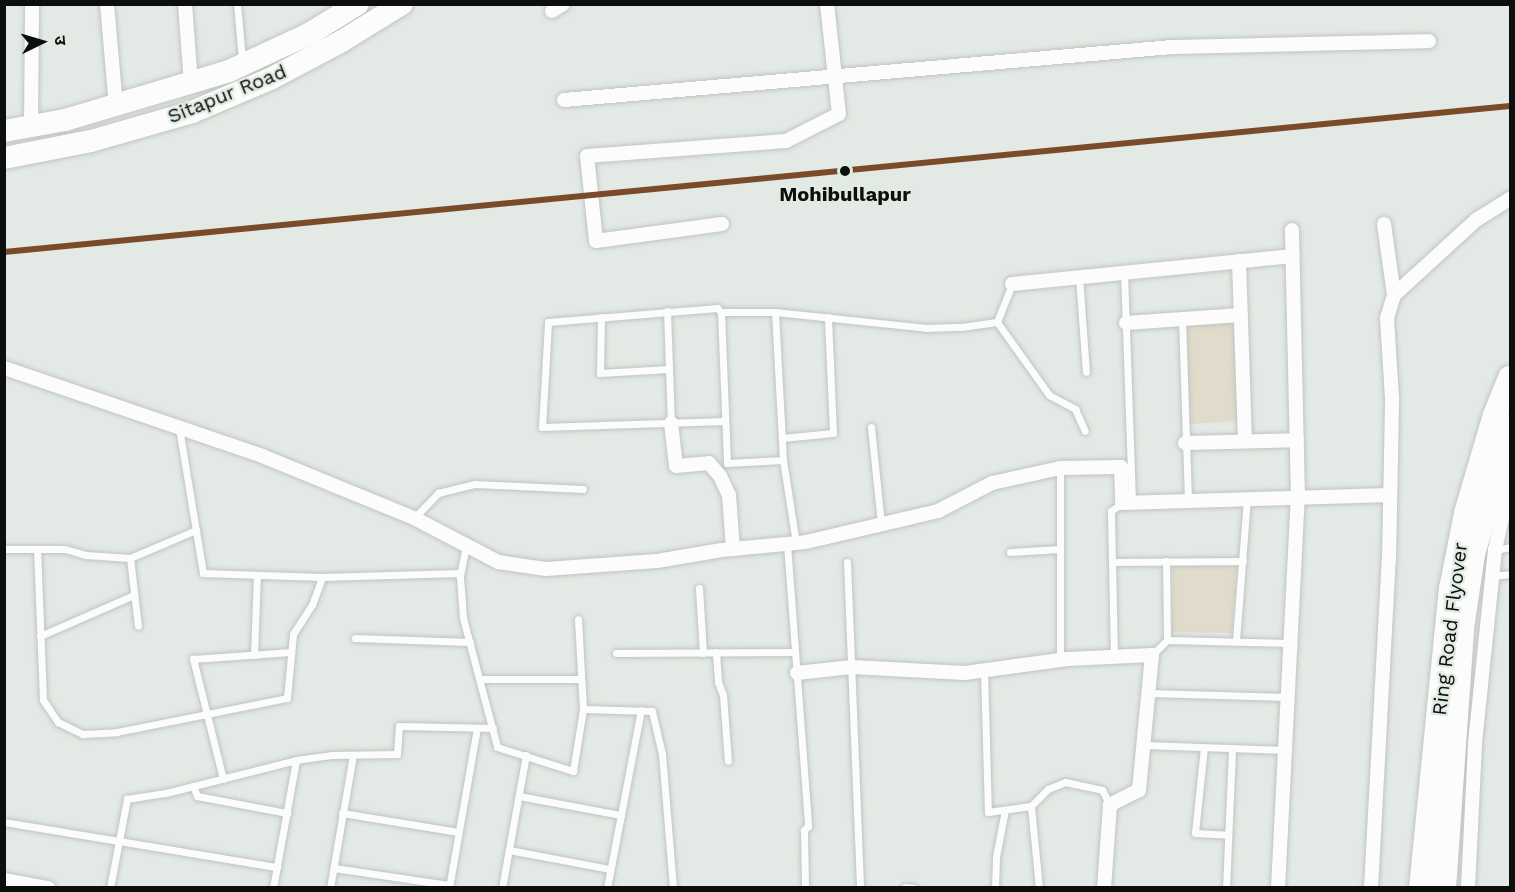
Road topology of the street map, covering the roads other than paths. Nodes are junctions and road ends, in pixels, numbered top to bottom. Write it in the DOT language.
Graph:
graph roads {
  1 [pos="32,4"];
  2 [pos="107,4"];
  3 [pos="185,4"];
  4 [pos="237,4"];
  5 [pos="402,4"];
  6 [pos="827,4"];
  7 [pos="353,6"];
  8 [pos="1429,42"];
  9 [pos="243,65"];
  10 [pos="835,75"];
  11 [pos="191,84"];
  12 [pos="564,100"];
  13 [pos="116,106"];
  14 [pos="32,126"];
  15 [pos="4,131"];
  16 [pos="4,158"];
  17 [pos="1510,199"];
  18 [pos="722,224"];
  19 [pos="1384,224"];
  20 [pos="1292,230"];
  21 [pos="1293,256"];
  22 [pos="1239,261"];
  23 [pos="1124,271"];
  24 [pos="1079,277"];
  25 [pos="1012,284"];
  26 [pos="1395,295"];
  27 [pos="668,311"];
  28 [pos="721,312"];
  29 [pos="775,312"];
  30 [pos="1241,315"];
  31 [pos="601,317"];
  32 [pos="828,318"];
  33 [pos="1182,320"];
  34 [pos="997,322"];
  35 [pos="1126,323"];
  36 [pos="4,368"];
  37 [pos="669,369"];
  38 [pos="1086,372"];
  39 [pos="1510,378"];
  40 [pos="725,421"];
  41 [pos="671,423"];
  42 [pos="1510,426"];
  43 [pos="871,427"];
  44 [pos="179,428"];
  45 [pos="1085,431"];
  46 [pos="782,438"];
  47 [pos="1297,440"];
  48 [pos="1245,441"];
  49 [pos="1185,443"];
  50 [pos="783,460"];
  51 [pos="1060,468"];
  52 [pos="1510,481"];
  53 [pos="583,489"];
  54 [pos="1390,495"];
  55 [pos="1298,498"];
  56 [pos="1247,499"];
  57 [pos="1188,501"];
  58 [pos="1127,503"];
  59 [pos="414,518"];
  60 [pos="881,523"];
  61 [pos="196,530"];
  62 [pos="791,544"];
  63 [pos="466,545"];
  64 [pos="1510,547"];
  65 [pos="4,549"];
  66 [pos="38,549"];
  67 [pos="733,549"];
  68 [pos="1060,549"];
  69 [pos="1495,550"];
  70 [pos="1010,552"];
  71 [pos="130,558"];
  72 [pos="1166,561"];
  73 [pos="1242,561"];
  74 [pos="847,562"];
  75 [pos="1112,562"];
  76 [pos="460,573"];
  77 [pos="257,574"];
  78 [pos="1510,574"];
  79 [pos="1492,576"];
  80 [pos="322,577"];
  81 [pos="699,588"];
  82 [pos="134,595"];
  83 [pos="578,619"];
  84 [pos="138,626"];
  85 [pos="40,636"];
  86 [pos="355,638"];
  87 [pos="1167,640"];
  88 [pos="1236,641"];
  89 [pos="470,642"];
  90 [pos="1291,643"];
  91 [pos="291,652"];
  92 [pos="703,652"];
  93 [pos="716,652"];
  94 [pos="795,652"];
  95 [pos="616,653"];
  96 [pos="254,655"];
  97 [pos="1152,655"];
  98 [pos="1114,657"];
  99 [pos="1060,660"];
  100 [pos="852,668"];
  101 [pos="984,670"];
  102 [pos="797,673"];
  103 [pos="480,679"];
  104 [pos="581,679"];
  105 [pos="1149,693"];
  106 [pos="1288,697"];
  107 [pos="583,709"];
  108 [pos="640,710"];
  109 [pos="207,715"];
  110 [pos="477,728"];
  111 [pos="492,728"];
  112 [pos="1475,743"];
  113 [pos="1143,745"];
  114 [pos="1204,747"];
  115 [pos="1232,748"];
  116 [pos="1285,750"];
  117 [pos="353,755"];
  118 [pos="526,755"];
  119 [pos="296,760"];
  120 [pos="728,760"];
  121 [pos="223,778"];
  122 [pos="193,786"];
  123 [pos="1453,793"];
  124 [pos="519,796"];
  125 [pos="1110,805"];
  126 [pos="1031,806"];
  127 [pos="1005,810"];
  128 [pos="287,813"];
  129 [pos="342,813"];
  130 [pos="621,815"];
  131 [pos="4,822"];
  132 [pos="458,832"];
  133 [pos="1228,835"];
  134 [pos="118,842"];
  135 [pos="509,850"];
  136 [pos="277,867"];
  137 [pos="334,868"];
  138 [pos="610,869"];
  139 [pos="4,880"];
  140 [pos="449,886"];
  141 [pos="905,887"];
  142 [pos="48,888"];
  143 [pos="110,888"];
  144 [pos="273,888"];
  145 [pos="330,888"];
  146 [pos="502,888"];
  147 [pos="607,888"];
  148 [pos="674,888"];
  149 [pos="805,888"];
  150 [pos="860,888"];
  151 [pos="914,888"];
  152 [pos="995,888"];
  153 [pos="1039,888"];
  154 [pos="1104,888"];
  155 [pos="1226,888"];
  156 [pos="1278,888"];
  157 [pos="1371,888"];
  158 [pos="1421,888"];
  159 [pos="1444,888"];
  160 [pos="1468,888"];
  1 -- 14 [label="street"];
  2 -- 13 [label="street"];
  3 -- 11 [label="street"];
  4 -- 9 [label="lane"];
  5 -- 16 [label="main road, Sitapur Road"];
  6 -- 10 [label="street"];
  7 -- 9 [label="main road, Sitapur Road"];
  8 -- 10 [label="street"];
  9 -- 11 [label="main road, Sitapur Road"];
  10 -- 12 [label="street"];
  10 -- 18 [label="street"];
  11 -- 13 [label="main road, Sitapur Road"];
  13 -- 14 [label="main road, Sitapur Road"];
  14 -- 15 [label="main road, Sitapur Road"];
  17 -- 26 [label="street"];
  19 -- 26 [label="street"];
  20 -- 21 [label="street"];
  21 -- 22 [label="street"];
  21 -- 47 [label="street"];
  22 -- 23 [label="street"];
  22 -- 30 [label="street"];
  23 -- 24 [label="street"];
  23 -- 35 [label="lane"];
  24 -- 25 [label="street"];
  24 -- 38 [label="lane"];
  25 -- 34 [label="lane"];
  26 -- 54 [label="street"];
  27 -- 28 [label="lane"];
  27 -- 31 [label="lane"];
  27 -- 37 [label="lane"];
  28 -- 29 [label="lane"];
  28 -- 40 [label="lane"];
  29 -- 32 [label="lane"];
  29 -- 46 [label="lane"];
  30 -- 33 [label="street"];
  30 -- 48 [label="street"];
  31 -- 37 [label="lane"];
  31 -- 41 [label="lane"];
  32 -- 34 [label="lane"];
  32 -- 46 [label="lane"];
  33 -- 35 [label="street"];
  33 -- 49 [label="lane"];
  34 -- 45 [label="lane"];
  35 -- 58 [label="lane"];
  36 -- 44 [label="street"];
  37 -- 41 [label="lane"];
  39 -- 158 [label="highway, Ring Road Flyover"];
  40 -- 41 [label="lane"];
  40 -- 50 [label="lane"];
  41 -- 67 [label="street"];
  42 -- 123 [label="highway, Ring Road Flyover"];
  43 -- 60 [label="lane"];
  44 -- 59 [label="street"];
  44 -- 61 [label="lane"];
  46 -- 50 [label="lane"];
  47 -- 48 [label="street"];
  47 -- 55 [label="street"];
  48 -- 49 [label="street"];
  49 -- 57 [label="lane"];
  50 -- 62 [label="lane"];
  51 -- 58 [label="street"];
  51 -- 60 [label="street"];
  51 -- 68 [label="lane"];
  52 -- 69 [label="street"];
  53 -- 59 [label="lane"];
  54 -- 55 [label="street"];
  54 -- 157 [label="street"];
  55 -- 56 [label="street"];
  55 -- 90 [label="street"];
  56 -- 57 [label="street"];
  56 -- 73 [label="lane"];
  57 -- 58 [label="street"];
  58 -- 75 [label="lane"];
  59 -- 63 [label="street"];
  60 -- 62 [label="street"];
  61 -- 71 [label="lane"];
  61 -- 77 [label="lane"];
  62 -- 67 [label="street"];
  62 -- 94 [label="lane"];
  63 -- 67 [label="street"];
  63 -- 76 [label="lane"];
  64 -- 69 [label="lane"];
  65 -- 66 [label="lane"];
  66 -- 71 [label="lane"];
  66 -- 85 [label="lane"];
  68 -- 70 [label="lane"];
  68 -- 99 [label="lane"];
  69 -- 79 [label="street"];
  71 -- 82 [label="lane"];
  72 -- 73 [label="lane"];
  72 -- 75 [label="lane"];
  72 -- 87 [label="lane"];
  73 -- 88 [label="lane"];
  74 -- 100 [label="lane"];
  75 -- 98 [label="lane"];
  76 -- 80 [label="lane"];
  76 -- 89 [label="lane"];
  77 -- 80 [label="lane"];
  77 -- 96 [label="lane"];
  78 -- 79 [label="lane"];
  79 -- 112 [label="street"];
  80 -- 91 [label="lane"];
  81 -- 92 [label="lane"];
  82 -- 84 [label="lane"];
  82 -- 85 [label="lane"];
  83 -- 104 [label="lane"];
  85 -- 109 [label="lane"];
  86 -- 89 [label="lane"];
  87 -- 88 [label="lane"];
  87 -- 97 [label="lane"];
  88 -- 90 [label="lane"];
  89 -- 103 [label="lane"];
  90 -- 106 [label="street"];
  91 -- 96 [label="lane"];
  91 -- 109 [label="lane"];
  92 -- 93 [label="lane"];
  92 -- 95 [label="lane"];
  93 -- 94 [label="lane"];
  93 -- 120 [label="lane"];
  94 -- 102 [label="lane"];
  96 -- 109 [label="lane"];
  97 -- 98 [label="street"];
  97 -- 105 [label="street"];
  98 -- 99 [label="street"];
  99 -- 101 [label="street"];
  100 -- 101 [label="street"];
  100 -- 102 [label="street"];
  100 -- 150 [label="lane"];
  101 -- 127 [label="lane"];
  102 -- 149 [label="lane"];
  103 -- 104 [label="lane"];
  103 -- 111 [label="lane"];
  104 -- 107 [label="lane"];
  105 -- 106 [label="lane"];
  105 -- 113 [label="street"];
  106 -- 116 [label="street"];
  107 -- 108 [label="lane"];
  107 -- 118 [label="lane"];
  108 -- 130 [label="lane"];
  108 -- 148 [label="lane"];
  109 -- 121 [label="lane"];
  110 -- 111 [label="lane"];
  110 -- 117 [label="lane"];
  110 -- 132 [label="lane"];
  111 -- 118 [label="lane"];
  112 -- 123 [label="street"];
  112 -- 160 [label="street"];
  113 -- 114 [label="lane"];
  113 -- 125 [label="street"];
  114 -- 115 [label="lane"];
  114 -- 133 [label="lane"];
  115 -- 116 [label="lane"];
  115 -- 133 [label="lane"];
  116 -- 156 [label="street"];
  117 -- 119 [label="lane"];
  117 -- 129 [label="lane"];
  118 -- 124 [label="lane"];
  119 -- 121 [label="lane"];
  119 -- 128 [label="lane"];
  121 -- 122 [label="lane"];
  122 -- 128 [label="lane"];
  122 -- 134 [label="lane"];
  123 -- 159 [label="highway, Ring Road Flyover"];
  124 -- 130 [label="lane"];
  124 -- 135 [label="lane"];
  125 -- 126 [label="lane"];
  125 -- 154 [label="street"];
  126 -- 127 [label="lane"];
  126 -- 153 [label="lane"];
  127 -- 152 [label="lane"];
  128 -- 136 [label="lane"];
  129 -- 132 [label="lane"];
  129 -- 137 [label="lane"];
  130 -- 138 [label="lane"];
  131 -- 134 [label="lane"];
  132 -- 140 [label="lane"];
  133 -- 155 [label="lane"];
  134 -- 136 [label="lane"];
  134 -- 143 [label="lane"];
  135 -- 138 [label="lane"];
  135 -- 146 [label="lane"];
  136 -- 144 [label="lane"];
  137 -- 140 [label="lane"];
  137 -- 145 [label="lane"];
  138 -- 147 [label="lane"];
  139 -- 142 [label="street"];
  141 -- 151 [label="lane"];
}
